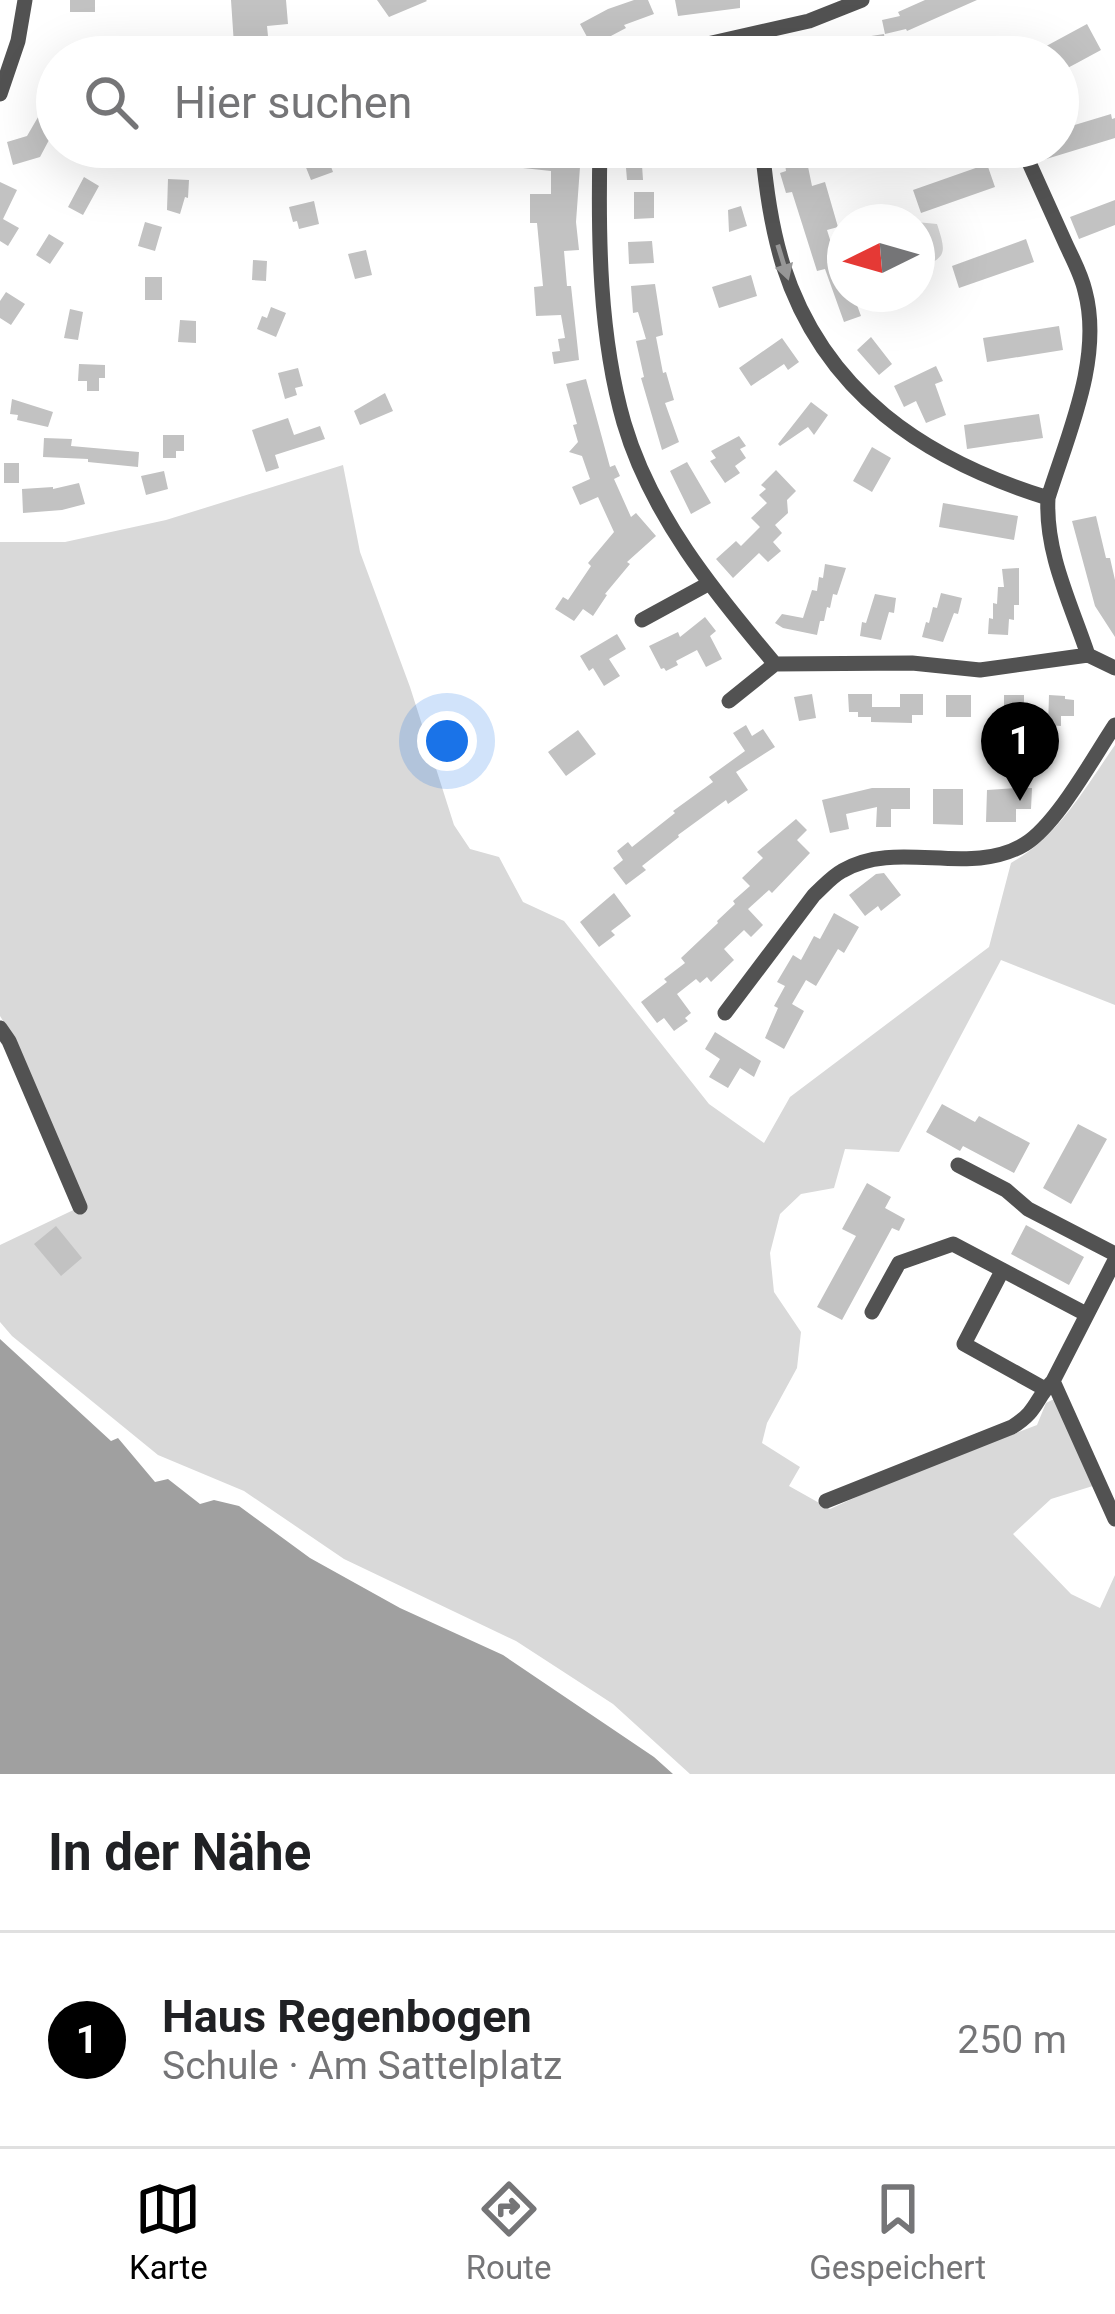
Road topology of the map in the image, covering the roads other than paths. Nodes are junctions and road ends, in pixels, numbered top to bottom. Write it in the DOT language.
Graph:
graph roads {
  1 [pos="25,0"];
  2 [pos="862,0"];
  3 [pos="750,34"];
  4 [pos="741,36"];
  5 [pos="0,94"];
  6 [pos="599,168"];
  7 [pos="764,168"];
  8 [pos="1031,168"];
  9 [pos="1048,497"];
  10 [pos="708,584"];
  11 [pos="642,620"];
  12 [pos="1088,656"];
  13 [pos="775,664"];
  14 [pos="1115,668"];
  15 [pos="729,701"];
  16 [pos="1115,725"];
  17 [pos="725,1013"];
  18 [pos="0,1028"];
  19 [pos="958,1165"];
  20 [pos="80,1207"];
  21 [pos="1115,1257"];
  22 [pos="1002,1270"];
  23 [pos="872,1312"];
  24 [pos="1086,1314"];
  25 [pos="1049,1385"];
  26 [pos="826,1501"];
  27 [pos="1115,1519"];
  1 -- 5 [label="street"];
  2 -- 3 [label="street"];
  3 -- 4 [label="street"];
  6 -- 10 [label="street"];
  7 -- 9 [label="street, one-way"];
  8 -- 9 [label="street"];
  9 -- 12 [label="street"];
  10 -- 11 [label="street"];
  10 -- 13 [label="street"];
  12 -- 13 [label="street"];
  12 -- 14 [label="street"];
  13 -- 15 [label="street"];
  16 -- 17 [label="street"];
  18 -- 20 [label="street"];
  19 -- 21 [label="street"];
  21 -- 24 [label="street"];
  22 -- 23 [label="street"];
  22 -- 24 [label="street"];
  22 -- 25 [label="street"];
  24 -- 25 [label="street"];
  25 -- 26 [label="street"];
  25 -- 27 [label="street"];
}
